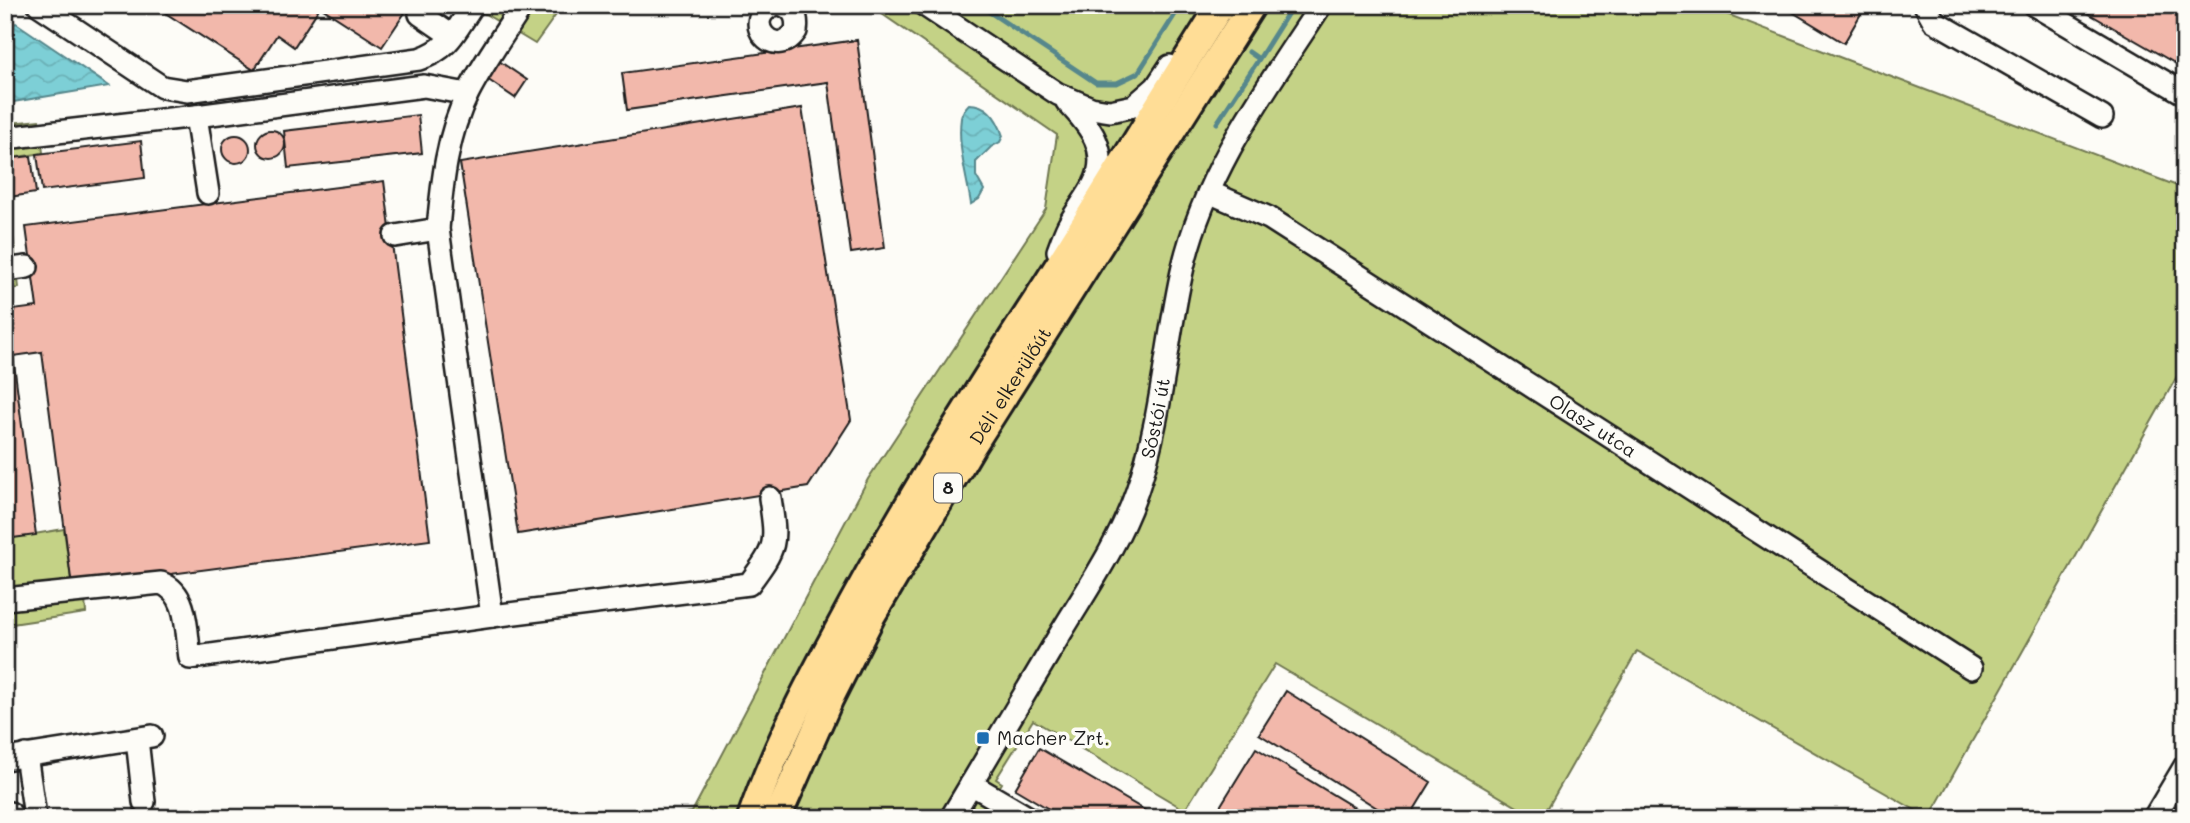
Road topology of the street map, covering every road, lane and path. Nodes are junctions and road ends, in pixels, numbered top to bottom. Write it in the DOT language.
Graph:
graph roads {
  1 [pos="39,5"];
  2 [pos="426,5"];
  3 [pos="473,5"];
  4 [pos="523,5"];
  5 [pos="924,5"];
  6 [pos="1221,5"];
  7 [pos="1252,5"];
  8 [pos="1321,5"];
  9 [pos="1925,5"];
  10 [pos="2034,5"];
  11 [pos="452,36"];
  12 [pos="1058,93"];
  13 [pos="2185,93"];
  14 [pos="467,94"];
  15 [pos="196,116"];
  16 [pos="2102,117"];
  17 [pos="5,138"];
  18 [pos="1209,192"];
  19 [pos="208,193"];
  20 [pos="438,229"];
  21 [pos="395,236"];
  22 [pos="27,267"];
  23 [pos="5,270"];
  24 [pos="1040,294"];
  25 [pos="770,498"];
  26 [pos="5,599"];
  27 [pos="492,616"];
  28 [pos="1971,668"];
  29 [pos="15,757"];
  30 [pos="2185,765"];
  31 [pos="971,784"];
  32 [pos="144,802"];
  33 [pos="35,816"];
  34 [pos="751,818"];
  35 [pos="777,818"];
  36 [pos="951,818"];
  37 [pos="1029,818"];
  38 [pos="2154,818"];
  1 -- 11 [label="street"];
  2 -- 11 [label="street"];
  3 -- 11 [label="street"];
  4 -- 14 [label="street"];
  5 -- 12 [label="street"];
  6 -- 12 [label="street"];
  6 -- 24 [label="main road, Déli elkerülőút / 8"];
  7 -- 35 [label="main road, Déli elkerülőút / 8"];
  8 -- 18 [label="street, Sóstói út"];
  9 -- 16 [label="street"];
  10 -- 13 [label="street"];
  12 -- 24 [label="street"];
  14 -- 15 [label="street"];
  14 -- 20 [label="street"];
  15 -- 17 [label="street"];
  15 -- 19 [label="street"];
  18 -- 28 [label="street, Olasz utca"];
  18 -- 31 [label="street, Sóstói út"];
  20 -- 21 [label="street"];
  20 -- 27 [label="street"];
  22 -- 23 [label="street"];
  24 -- 34 [label="main road, Déli elkerülőút / 8"];
  25 -- 27 [label="street"];
  26 -- 27 [label="street"];
  29 -- 32 [label="street"];
  29 -- 33 [label="street"];
  30 -- 38 [label="street"];
  31 -- 36 [label="street, Sóstói út"];
  31 -- 37 [label="street"];
}
